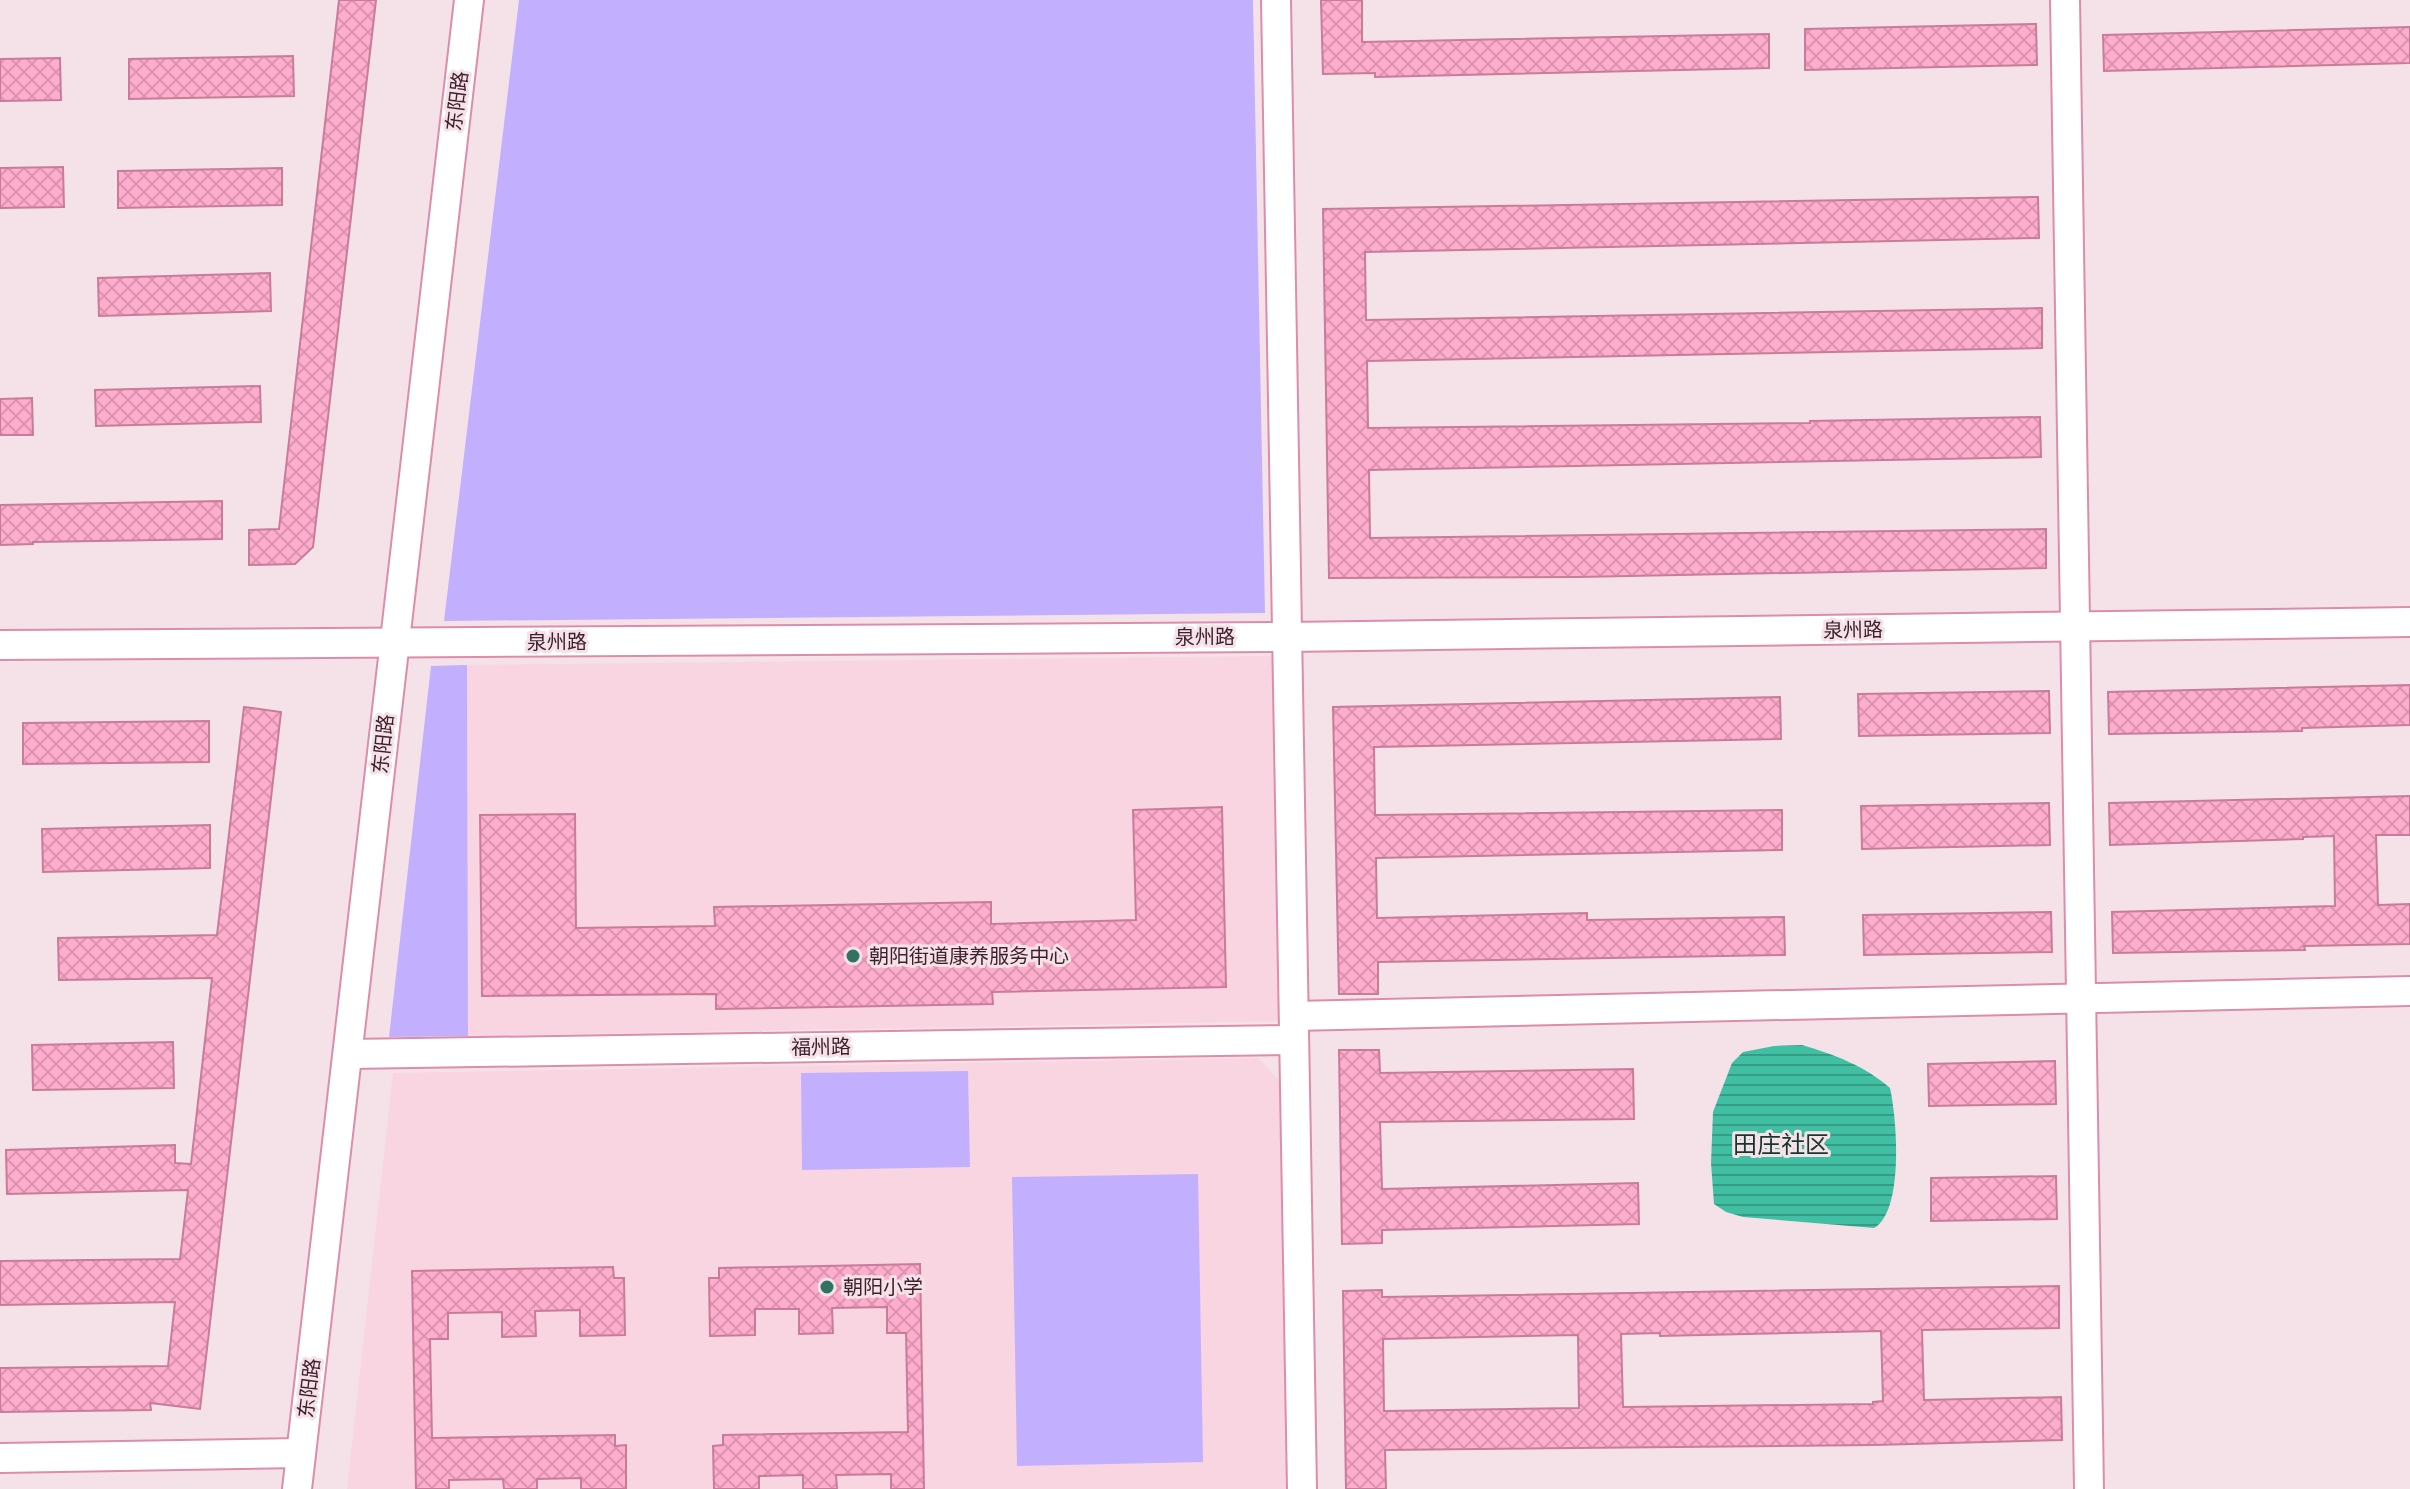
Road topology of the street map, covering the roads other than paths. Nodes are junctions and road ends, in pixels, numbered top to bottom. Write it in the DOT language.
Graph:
graph roads {
  1 [pos="469,0"];
  2 [pos="1276,0"];
  3 [pos="2065,0"];
  4 [pos="2410,622"];
  5 [pos="2074,627"];
  6 [pos="1287,637"];
  7 [pos="394,643"];
  8 [pos="0,645"];
  9 [pos="2410,991"];
  10 [pos="2081,998"];
  11 [pos="1294,1028"];
  12 [pos="349,1054"];
  13 [pos="301,1453"];
  14 [pos="0,1458"];
  15 [pos="297,1489"];
  16 [pos="1302,1489"];
  17 [pos="2089,1489"];
  1 -- 7 [label="street, 东阳路"];
  2 -- 6 [label="street"];
  3 -- 5 [label="street"];
  4 -- 5 [label="street, 泉州路"];
  5 -- 6 [label="street, 泉州路"];
  5 -- 10 [label="street"];
  6 -- 7 [label="street, 泉州路"];
  6 -- 11 [label="street"];
  7 -- 8 [label="street, 泉州路"];
  7 -- 12 [label="street, 东阳路"];
  9 -- 10 [label="street, 福州路"];
  10 -- 11 [label="street, 福州路"];
  10 -- 17 [label="street"];
  11 -- 12 [label="street, 福州路"];
  11 -- 16 [label="street"];
  12 -- 13 [label="street, 东阳路"];
  13 -- 14 [label="street"];
  13 -- 15 [label="street, 东阳路"];
}
